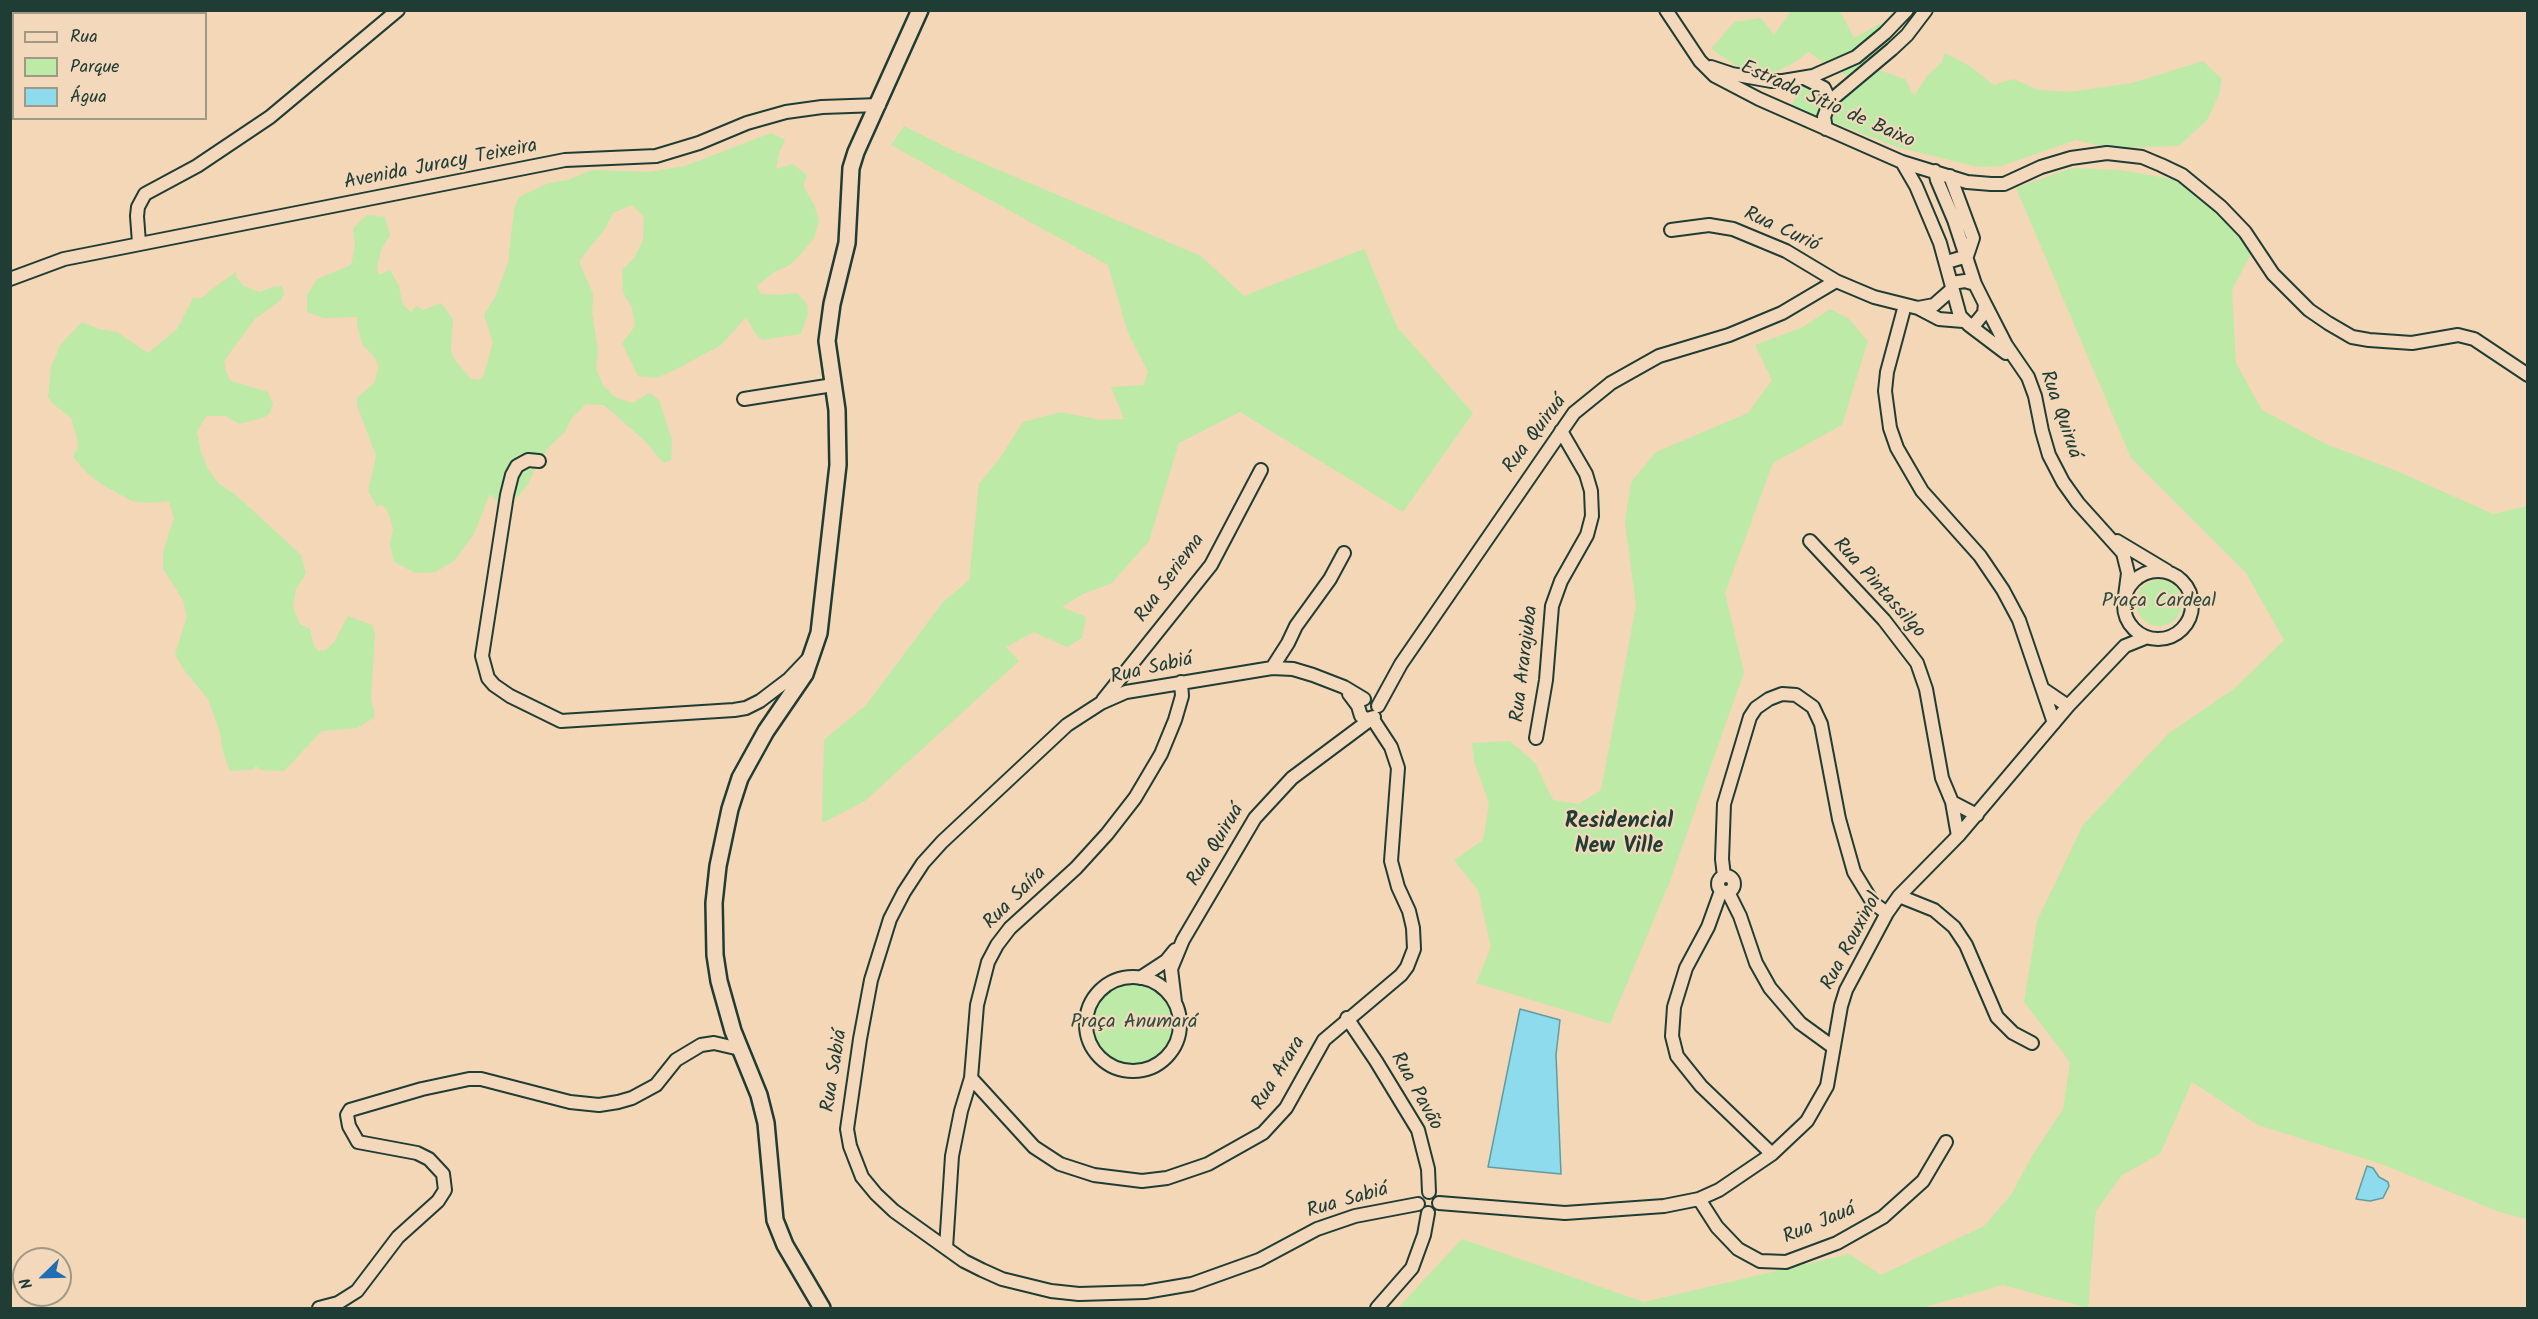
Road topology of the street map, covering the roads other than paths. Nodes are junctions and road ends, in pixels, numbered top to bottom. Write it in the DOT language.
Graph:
graph roads {
  1 [pos="398,10"];
  2 [pos="920,10"];
  3 [pos="1666,10"];
  4 [pos="1907,10"];
  5 [pos="1926,10"];
  6 [pos="1700,61"];
  7 [pos="1804,78"];
  8 [pos="1783,81"];
  9 [pos="1771,104"];
  10 [pos="879,105"];
  11 [pos="1827,107"];
  12 [pos="1813,123"];
  13 [pos="1826,129"];
  14 [pos="1902,162"];
  15 [pos="1936,176"];
  16 [pos="1950,176"];
  17 [pos="1916,186"];
  18 [pos="1671,230"];
  19 [pos="139,243"];
  20 [pos="1967,256"];
  21 [pos="1947,261"];
  22 [pos="10,279"];
  23 [pos="1836,281"];
  24 [pos="1975,285"];
  25 [pos="1952,286"];
  26 [pos="1985,304"];
  27 [pos="1905,305"];
  28 [pos="1918,309"];
  29 [pos="1966,323"];
  30 [pos="2019,362"];
  31 [pos="2528,375"];
  32 [pos="833,384"];
  33 [pos="744,399"];
  34 [pos="1561,430"];
  35 [pos="539,461"];
  36 [pos="1261,470"];
  37 [pos="2108,536"];
  38 [pos="1810,541"];
  39 [pos="1344,553"];
  40 [pos="2170,573"];
  41 [pos="2125,596"];
  42 [pos="2131,627"];
  43 [pos="2145,638"];
  44 [pos="1288,643"];
  45 [pos="2125,646"];
  46 [pos="813,654"];
  47 [pos="1272,668"];
  48 [pos="1290,669"];
  49 [pos="1181,682"];
  50 [pos="2043,689"];
  51 [pos="1101,703"];
  52 [pos="2068,706"];
  53 [pos="1369,709"];
  54 [pos="2054,723"];
  55 [pos="1536,738"];
  56 [pos="1952,802"];
  57 [pos="1977,814"];
  58 [pos="1958,836"];
  59 [pos="1728,885"];
  60 [pos="1899,896"];
  61 [pos="1887,913"];
  62 [pos="1183,940"];
  63 [pos="1140,978"];
  64 [pos="1175,1002"];
  65 [pos="1347,1018"];
  66 [pos="1837,1027"];
  67 [pos="1814,1034"];
  68 [pos="2032,1043"];
  69 [pos="1833,1047"];
  70 [pos="740,1049"];
  71 [pos="971,1078"];
  72 [pos="1946,1142"];
  73 [pos="1772,1154"];
  74 [pos="1429,1192"];
  75 [pos="1699,1198"];
  76 [pos="1439,1203"];
  77 [pos="1418,1204"];
  78 [pos="1428,1213"];
  79 [pos="946,1248"];
  80 [pos="319,1308"];
  81 [pos="822,1308"];
  82 [pos="1377,1308"];
  1 -- 19 [label="street"];
  2 -- 10 [label="main road"];
  3 -- 6 [label="street, Estrada Sítio de Baixo"];
  4 -- 7 [label="street"];
  5 -- 11 [label="street"];
  6 -- 8 [label="street"];
  6 -- 9 [label="street, Estrada Sítio de Baixo"];
  7 -- 8 [label="street"];
  7 -- 11 [label="street"];
  8 -- 9 [label="street"];
  9 -- 12 [label="street, Estrada Sítio de Baixo"];
  10 -- 19 [label="street, Avenida Juracy Teixeira"];
  10 -- 32 [label="main road"];
  11 -- 12 [label="street"];
  11 -- 13 [label="street"];
  12 -- 13 [label="street, Estrada Sítio de Baixo"];
  13 -- 14 [label="street, Estrada Sítio de Baixo"];
  14 -- 15 [label="street, Estrada Sítio de Baixo"];
  14 -- 17 [label="street"];
  15 -- 16 [label="street, Estrada Sítio de Baixo"];
  15 -- 17 [label="street"];
  15 -- 20 [label="street"];
  16 -- 20 [label="street"];
  16 -- 31 [label="street, Estrada Sítio de Baixo"];
  17 -- 21 [label="street"];
  18 -- 23 [label="street, Rua Curió"];
  19 -- 22 [label="street, Avenida Juracy Teixeira"];
  20 -- 21 [label="street"];
  20 -- 24 [label="street, Rua Quiruá"];
  21 -- 25 [label="street"];
  23 -- 27 [label="street, Rua Quiruá"];
  23 -- 34 [label="street, Rua Quiruá"];
  24 -- 25 [label="street"];
  24 -- 26 [label="street, Rua Quiruá"];
  25 -- 28 [label="street"];
  25 -- 29 [label="street"];
  26 -- 29 [label="street"];
  26 -- 30 [label="street, Rua Quiruá"];
  27 -- 28 [label="street, Rua Quiruá"];
  27 -- 50 [label="street"];
  28 -- 29 [label="street, Rua Quiruá"];
  29 -- 30 [label="street, Rua Quiruá"];
  30 -- 37 [label="street, Rua Quiruá"];
  32 -- 33 [label="street"];
  32 -- 46 [label="main road"];
  34 -- 53 [label="street, Rua Quiruá"];
  34 -- 55 [label="street, Rua Ararajuba"];
  35 -- 46 [label="street"];
  36 -- 51 [label="street, Rua Seriema"];
  37 -- 40 [label="street, Rua Quiruá"];
  37 -- 41 [label="street, Rua Quiruá"];
  38 -- 56 [label="street, Rua Pintassilgo"];
  39 -- 44 [label="street"];
  40 -- 41 [label="street"];
  40 -- 43 [label="street"];
  41 -- 42 [label="street"];
  42 -- 43 [label="street"];
  42 -- 45 [label="street, Rua Rouxinol"];
  43 -- 45 [label="street, Rua Rouxinol"];
  44 -- 47 [label="street"];
  44 -- 48 [label="street"];
  45 -- 52 [label="street, Rua Rouxinol"];
  46 -- 70 [label="main road"];
  47 -- 48 [label="street, Rua Sabiá"];
  47 -- 49 [label="street, Rua Sabiá"];
  48 -- 53 [label="street, Rua Sabiá"];
  49 -- 51 [label="street, Rua Sabiá"];
  49 -- 71 [label="street, Rua Saíra"];
  50 -- 52 [label="street"];
  50 -- 54 [label="street"];
  51 -- 79 [label="street, Rua Sabiá"];
  52 -- 54 [label="street, Rua Rouxinol"];
  53 -- 62 [label="street, Rua Quiruá"];
  53 -- 65 [label="street, Rua Arara"];
  54 -- 57 [label="street, Rua Rouxinol"];
  56 -- 57 [label="street"];
  56 -- 58 [label="street, Rua Pintassilgo"];
  57 -- 58 [label="street, Rua Rouxinol"];
  58 -- 60 [label="street, Rua Rouxinol"];
  59 -- 61 [label="street"];
  59 -- 67 [label="street"];
  59 -- 73 [label="street"];
  60 -- 61 [label="street, Rua Rouxinol"];
  60 -- 68 [label="street"];
  61 -- 66 [label="street, Rua Rouxinol"];
  62 -- 63 [label="street"];
  62 -- 64 [label="street"];
  63 -- 64 [label="street"];
  63 -- 64 [label="street"];
  65 -- 71 [label="street, Rua Arara"];
  65 -- 74 [label="street, Rua Pavão"];
  66 -- 67 [label="street"];
  66 -- 69 [label="street, Rua Rouxinol"];
  67 -- 69 [label="street"];
  69 -- 73 [label="street, Rua Rouxinol"];
  70 -- 80 [label="street"];
  70 -- 81 [label="main road"];
  71 -- 79 [label="street, Rua Saíra"];
  72 -- 75 [label="street, Rua Jauá"];
  73 -- 75 [label="street, Rua Rouxinol"];
  74 -- 76 [label="street"];
  74 -- 77 [label="street"];
  75 -- 76 [label="street, Rua Rouxinol"];
  76 -- 78 [label="street"];
  77 -- 78 [label="street"];
  77 -- 79 [label="street, Rua Sabiá"];
  78 -- 82 [label="street"];
}
